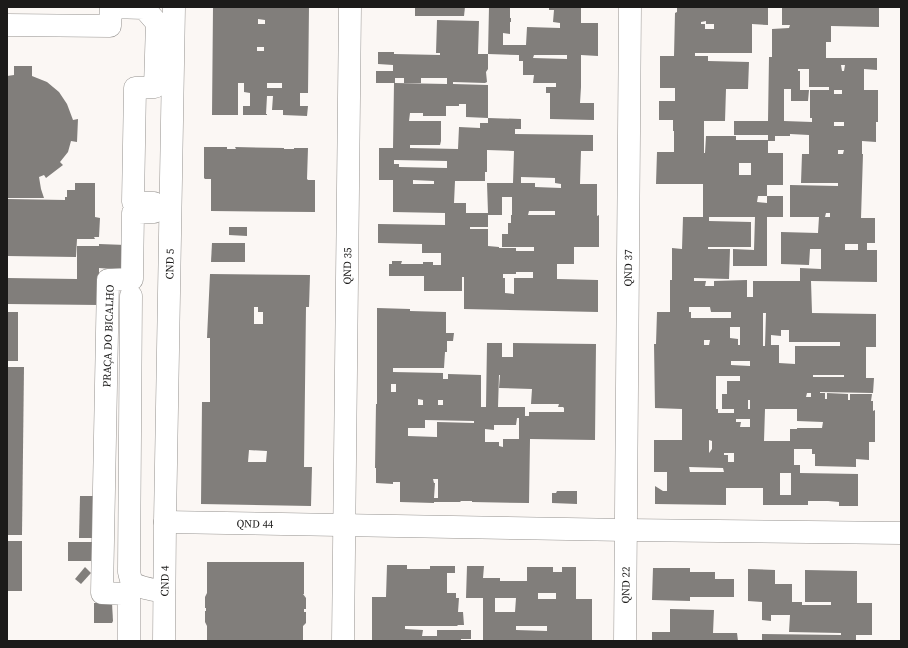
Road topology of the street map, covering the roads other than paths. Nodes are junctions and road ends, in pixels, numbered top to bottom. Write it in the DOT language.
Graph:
graph roads {
  1 [pos="174,7"];
  2 [pos="350,7"];
  3 [pos="630,7"];
  4 [pos="7,25"];
  5 [pos="131,296"];
  6 [pos="165,522"];
  7 [pos="345,525"];
  8 [pos="626,530"];
  9 [pos="901,533"];
  10 [pos="164,592"];
  11 [pos="129,641"];
  12 [pos="164,641"];
  13 [pos="343,641"];
  14 [pos="625,641"];
  1 -- 6 [label="street, CND 5"];
  2 -- 7 [label="street, QND 35"];
  3 -- 8 [label="street, QND 37"];
  4 -- 11 [label="street, PRAÇA DO BICALHO"];
  5 -- 10 [label="street"];
  6 -- 7 [label="street, QND 44"];
  6 -- 10 [label="street, CND 4"];
  7 -- 8 [label="street, QND 44"];
  7 -- 13 [label="street, QND 35"];
  8 -- 9 [label="street, QND 44"];
  8 -- 14 [label="street, QND 22"];
  10 -- 12 [label="street, CND 4"];
}
